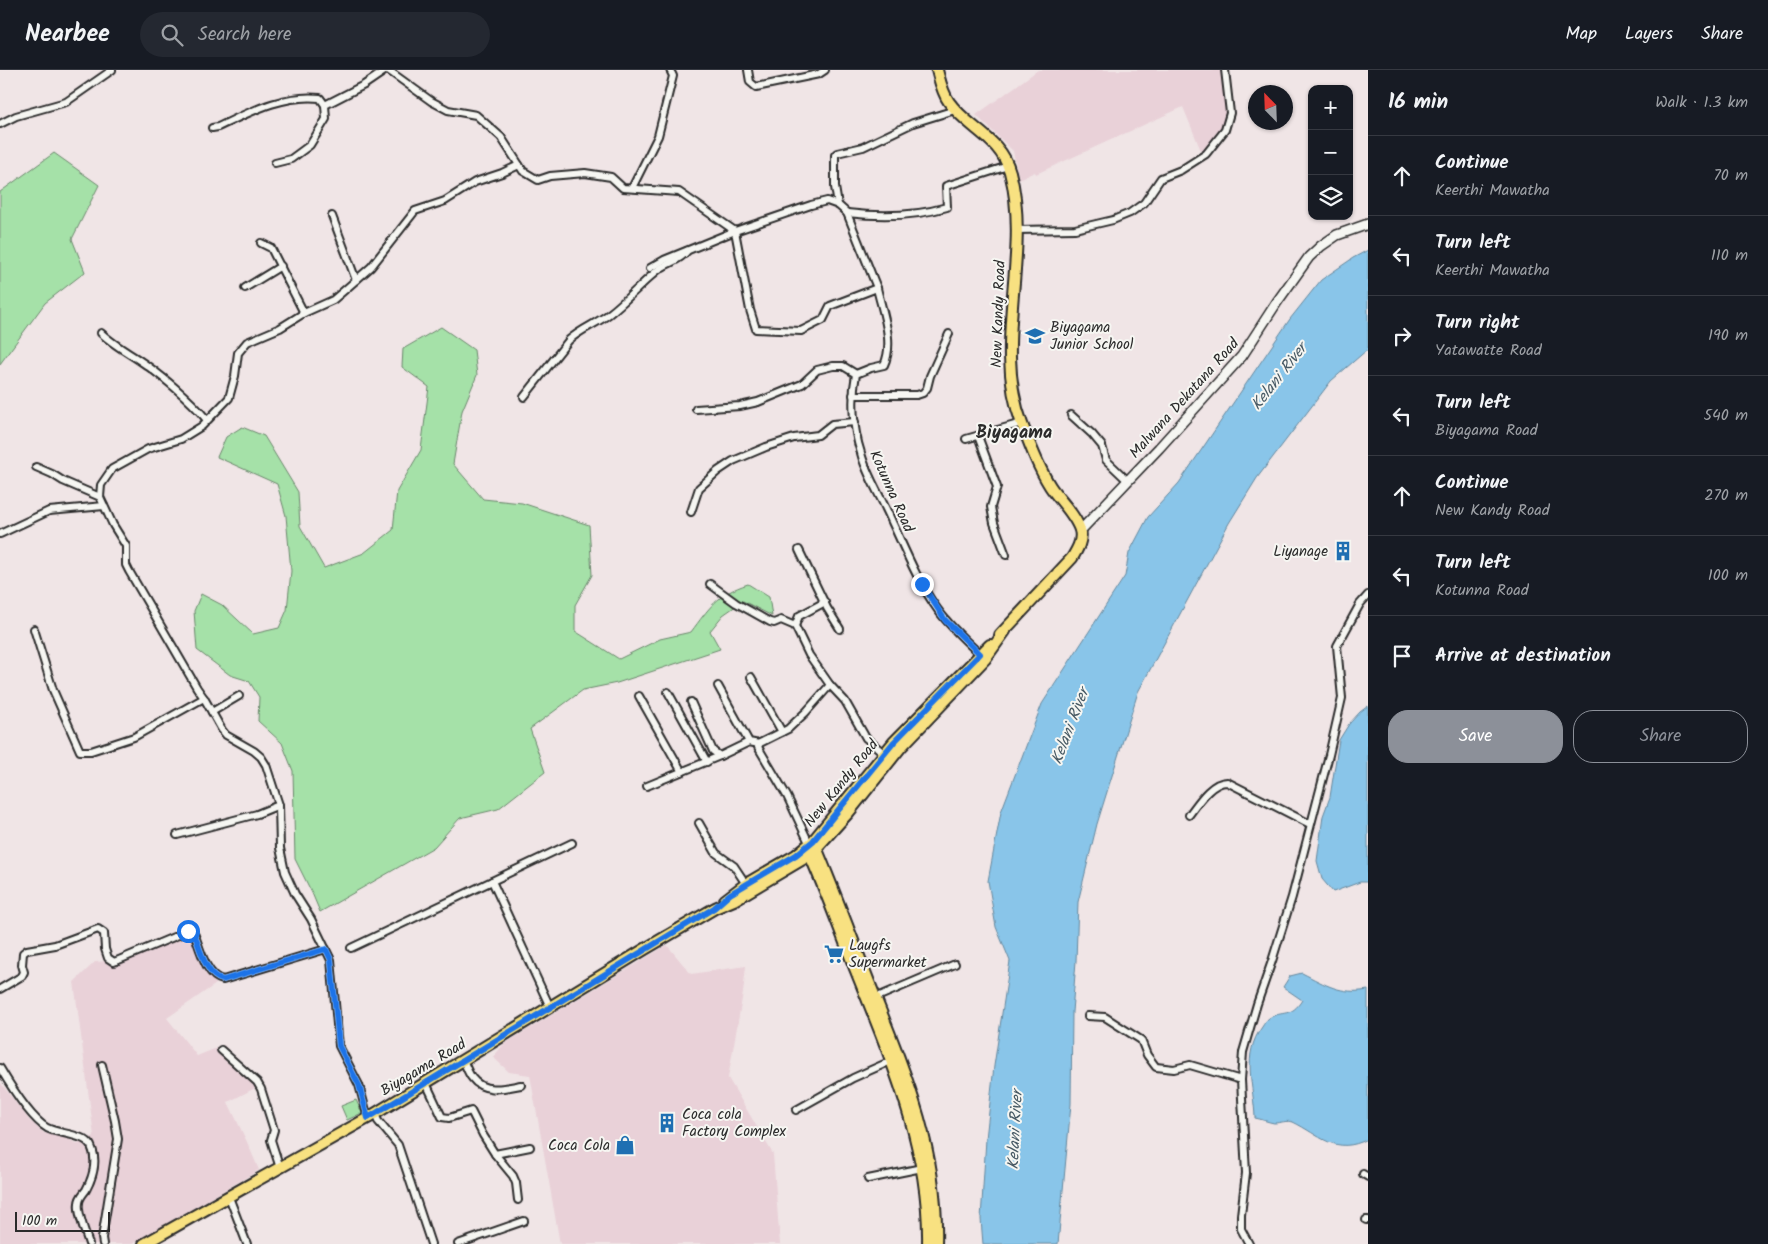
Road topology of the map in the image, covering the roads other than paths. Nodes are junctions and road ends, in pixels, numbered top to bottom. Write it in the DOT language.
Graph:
graph roads {
  1 [pos="112,70"];
  2 [pos="387,70"];
  3 [pos="670,70"];
  4 [pos="748,70"];
  5 [pos="826,70"];
  6 [pos="937,70"];
  7 [pos="1225,70"];
  8 [pos="325,105"];
  9 [pos="955,110"];
  10 [pos="0,124"];
  11 [pos="212,128"];
  12 [pos="275,163"];
  13 [pos="520,165"];
  14 [pos="1008,166"];
  15 [pos="632,188"];
  16 [pos="838,205"];
  17 [pos="847,213"];
  18 [pos="332,216"];
  19 [pos="1368,224"];
  20 [pos="1016,230"];
  21 [pos="735,231"];
  22 [pos="262,242"];
  23 [pos="688,250"];
  24 [pos="281,266"];
  25 [pos="650,268"];
  26 [pos="356,280"];
  27 [pos="245,288"];
  28 [pos="877,288"];
  29 [pos="304,313"];
  30 [pos="101,333"];
  31 [pos="949,334"];
  32 [pos="856,374"];
  33 [pos="853,395"];
  34 [pos="524,397"];
  35 [pos="696,409"];
  36 [pos="1071,415"];
  37 [pos="207,420"];
  38 [pos="855,422"];
  39 [pos="1022,423"];
  40 [pos="978,436"];
  41 [pos="966,439"];
  42 [pos="36,467"];
  43 [pos="1128,480"];
  44 [pos="100,496"];
  45 [pos="104,506"];
  46 [pos="691,512"];
  47 [pos="1080,531"];
  48 [pos="0,534"];
  49 [pos="799,550"];
  50 [pos="1006,555"];
  51 [pos="710,584"];
  52 [pos="1368,595"];
  53 [pos="824,602"];
  54 [pos="795,626"];
  55 [pos="34,629"];
  56 [pos="840,629"];
  57 [pos="983,656"];
  58 [pos="751,677"];
  59 [pos="830,685"];
  60 [pos="718,686"];
  61 [pos="668,692"];
  62 [pos="239,696"];
  63 [pos="639,696"];
  64 [pos="204,698"];
  65 [pos="691,702"];
  66 [pos="212,712"];
  67 [pos="782,732"];
  68 [pos="749,742"];
  69 [pos="759,744"];
  70 [pos="720,756"];
  71 [pos="887,757"];
  72 [pos="707,762"];
  73 [pos="682,772"];
  74 [pos="647,786"];
  75 [pos="279,806"];
  76 [pos="1190,814"];
  77 [pos="700,823"];
  78 [pos="1310,824"];
  79 [pos="177,835"];
  80 [pos="572,843"];
  81 [pos="811,848"];
  82 [pos="492,881"];
  83 [pos="746,884"];
  84 [pos="714,908"];
  85 [pos="351,948"];
  86 [pos="326,949"];
  87 [pos="955,964"];
  88 [pos="0,988"];
  89 [pos="872,999"];
  90 [pos="550,1007"];
  91 [pos="1088,1016"];
  92 [pos="221,1050"];
  93 [pos="463,1060"];
  94 [pos="891,1061"];
  95 [pos="102,1064"];
  96 [pos="0,1068"];
  97 [pos="1241,1080"];
  98 [pos="426,1083"];
  99 [pos="521,1085"];
  100 [pos="796,1110"];
  101 [pos="372,1116"];
  102 [pos="530,1147"];
  103 [pos="495,1154"];
  104 [pos="280,1168"];
  105 [pos="926,1168"];
  106 [pos="868,1179"];
  107 [pos="229,1197"];
  108 [pos="518,1200"];
  109 [pos="524,1220"];
  110 [pos="89,1244"];
  111 [pos="103,1244"];
  112 [pos="144,1244"];
  113 [pos="247,1244"];
  114 [pos="431,1244"];
  115 [pos="458,1244"];
  116 [pos="928,1244"];
  117 [pos="936,1244"];
  118 [pos="1249,1244"];
  1 -- 10 [label="street"];
  2 -- 8 [label="street"];
  2 -- 13 [label="street"];
  3 -- 15 [label="street"];
  4 -- 5 [label="street"];
  6 -- 9 [label="main road, New Kandy Road"];
  7 -- 20 [label="street"];
  8 -- 11 [label="street"];
  8 -- 12 [label="street"];
  9 -- 14 [label="main road, New Kandy Road"];
  9 -- 16 [label="street"];
  13 -- 15 [label="street"];
  13 -- 26 [label="street"];
  14 -- 17 [label="street"];
  14 -- 20 [label="main road, New Kandy Road"];
  15 -- 21 [label="street"];
  16 -- 17 [label="street"];
  16 -- 21 [label="street"];
  17 -- 28 [label="street"];
  18 -- 26 [label="street"];
  19 -- 43 [label="main road, Malwana Dekatana Road"];
  20 -- 39 [label="main road, New Kandy Road"];
  21 -- 23 [label="street"];
  21 -- 28 [label="street"];
  22 -- 24 [label="street"];
  23 -- 25 [label="street"];
  23 -- 34 [label="street"];
  24 -- 27 [label="street"];
  24 -- 29 [label="street"];
  26 -- 29 [label="street"];
  28 -- 32 [label="street"];
  29 -- 37 [label="street"];
  30 -- 37 [label="street"];
  31 -- 33 [label="street"];
  32 -- 33 [label="street, Kotunna Road"];
  32 -- 35 [label="street"];
  33 -- 38 [label="street, Kotunna Road"];
  36 -- 43 [label="street"];
  37 -- 44 [label="street"];
  38 -- 46 [label="street"];
  38 -- 57 [label="street, Kotunna Road"];
  39 -- 40 [label="street"];
  39 -- 47 [label="main road, New Kandy Road"];
  40 -- 41 [label="street"];
  40 -- 50 [label="street"];
  42 -- 44 [label="street"];
  43 -- 47 [label="main road, Malwana Dekatana Road"];
  44 -- 45 [label="street"];
  45 -- 48 [label="street"];
  45 -- 64 [label="street"];
  47 -- 57 [label="main road, New Kandy Road"];
  49 -- 53 [label="street"];
  51 -- 54 [label="street"];
  52 -- 78 [label="street"];
  53 -- 54 [label="street"];
  53 -- 56 [label="street"];
  54 -- 59 [label="street"];
  55 -- 64 [label="street"];
  57 -- 71 [label="main road, New Kandy Road"];
  58 -- 67 [label="street"];
  59 -- 67 [label="street"];
  59 -- 71 [label="street"];
  60 -- 68 [label="street"];
  61 -- 72 [label="street"];
  62 -- 66 [label="street"];
  63 -- 73 [label="street"];
  64 -- 66 [label="street"];
  65 -- 70 [label="street"];
  66 -- 75 [label="street"];
  67 -- 69 [label="street"];
  68 -- 69 [label="street"];
  68 -- 70 [label="street"];
  69 -- 81 [label="street"];
  70 -- 72 [label="street"];
  71 -- 81 [label="main road, New Kandy Road"];
  72 -- 73 [label="street"];
  73 -- 74 [label="street"];
  75 -- 79 [label="street"];
  75 -- 86 [label="street"];
  76 -- 78 [label="street"];
  77 -- 83 [label="street"];
  78 -- 97 [label="street"];
  80 -- 82 [label="street"];
  81 -- 83 [label="main road, Biyagama Road"];
  81 -- 84 [label="main road, Biyagama Road"];
  81 -- 89 [label="main road"];
  82 -- 85 [label="street"];
  82 -- 90 [label="street"];
  83 -- 84 [label="main road, Biyagama Road"];
  84 -- 90 [label="main road, Biyagama Road"];
  86 -- 88 [label="street"];
  86 -- 101 [label="street"];
  87 -- 89 [label="street"];
  89 -- 94 [label="main road"];
  89 -- 105 [label="main road"];
  90 -- 93 [label="main road, Biyagama Road"];
  91 -- 97 [label="street"];
  92 -- 104 [label="street"];
  93 -- 98 [label="main road, Biyagama Road"];
  93 -- 99 [label="street"];
  94 -- 100 [label="street"];
  94 -- 105 [label="main road"];
  95 -- 111 [label="street"];
  96 -- 110 [label="street"];
  97 -- 118 [label="street"];
  98 -- 101 [label="main road, Biyagama Road"];
  98 -- 103 [label="street"];
  101 -- 104 [label="main road, Biyagama Road"];
  101 -- 114 [label="street"];
  102 -- 103 [label="street"];
  103 -- 108 [label="street"];
  104 -- 107 [label="main road, Biyagama Road"];
  105 -- 106 [label="street"];
  105 -- 116 [label="main road"];
  105 -- 117 [label="main road"];
  107 -- 112 [label="main road, Biyagama Road"];
  107 -- 113 [label="street"];
  109 -- 115 [label="street"];
}
